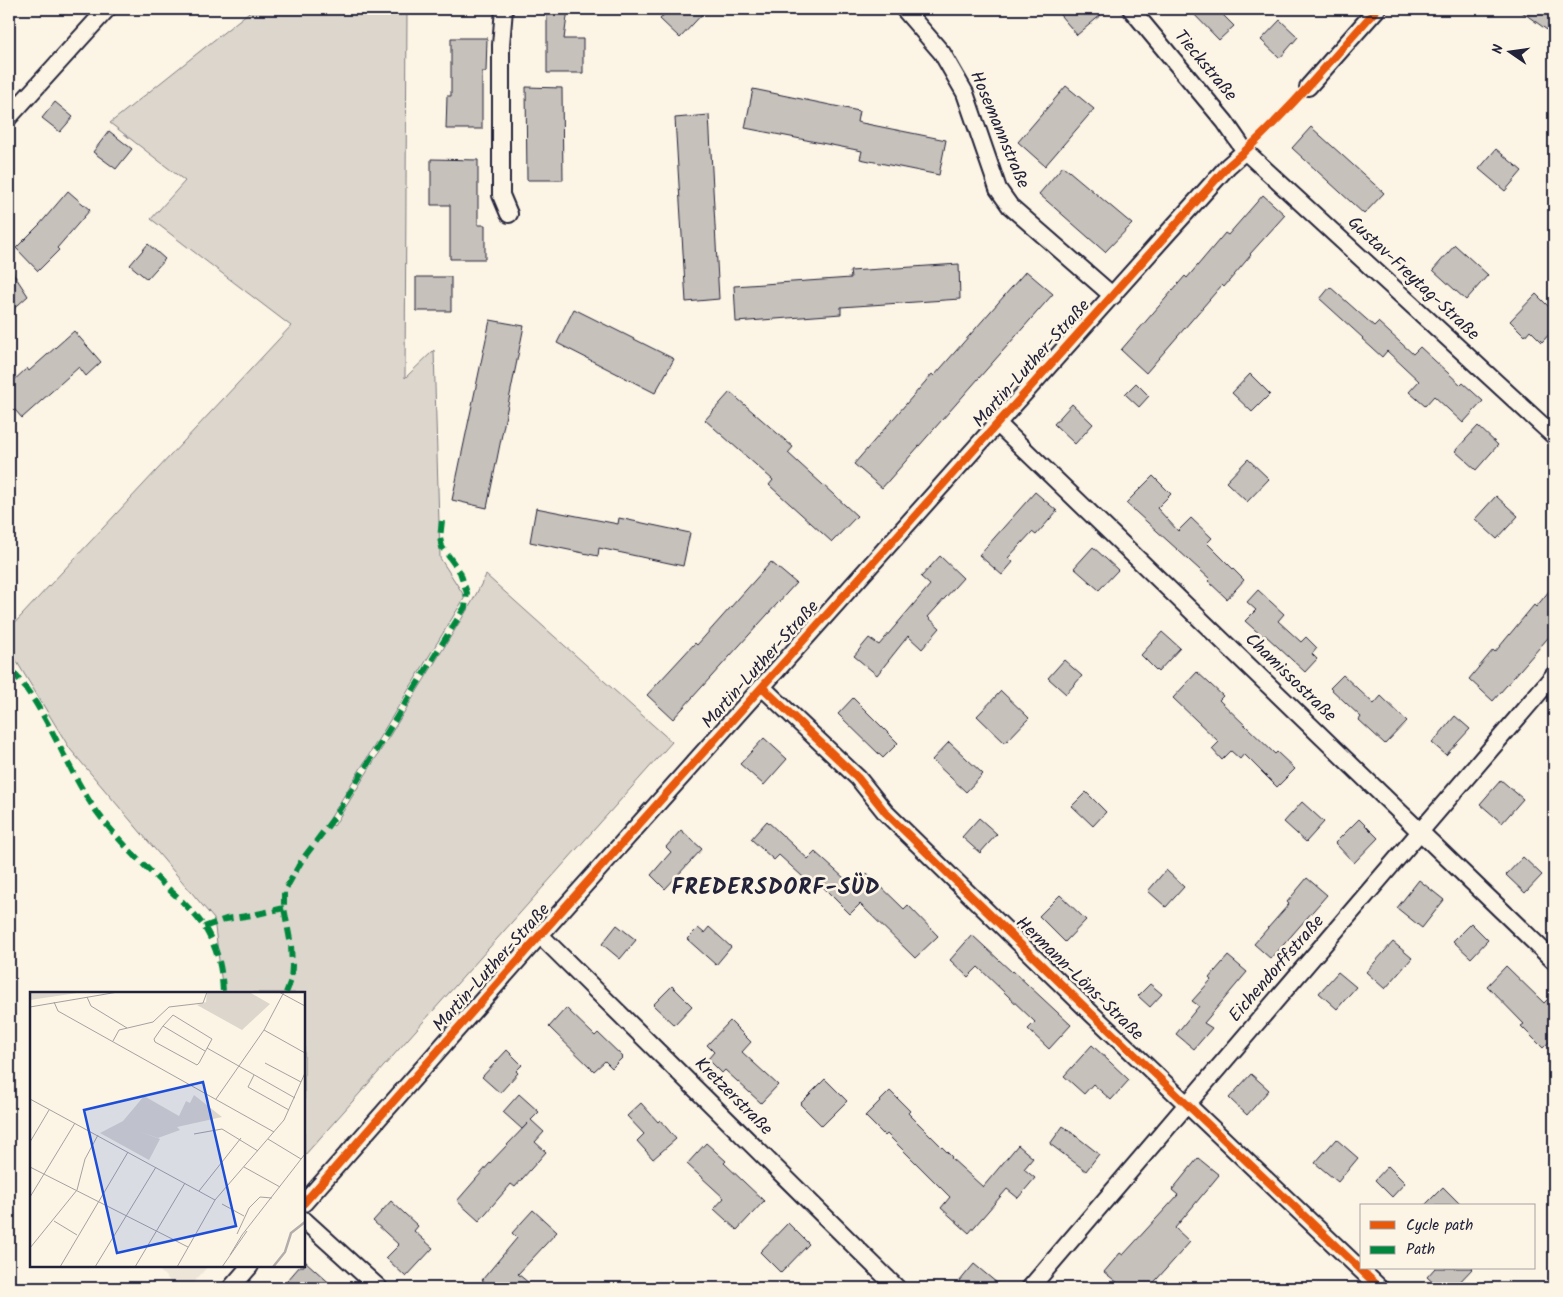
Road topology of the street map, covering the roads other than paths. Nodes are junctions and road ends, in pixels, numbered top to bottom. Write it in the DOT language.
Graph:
graph roads {
  1 [pos="107,9"];
  2 [pos="504,9"];
  3 [pos="904,9"];
  4 [pos="1132,9"];
  5 [pos="1377,9"];
  6 [pos="1308,86"];
  7 [pos="9,118"];
  8 [pos="1245,151"];
  9 [pos="509,214"];
  10 [pos="1113,296"];
  11 [pos="998,424"];
  12 [pos="1554,436"];
  13 [pos="1554,675"];
  14 [pos="762,687"];
  15 [pos="1420,832"];
  16 [pos="540,935"];
  17 [pos="1554,961"];
  18 [pos="1187,1104"];
  19 [pos="305,1202"];
  20 [pos="305,1221"];
  21 [pos="249,1267"];
  22 [pos="1360,1269"];
  23 [pos="1361,1270"];
  24 [pos="231,1288"];
  25 [pos="379,1288"];
  26 [pos="897,1288"];
  27 [pos="1030,1288"];
  28 [pos="1380,1288"];
  1 -- 7 [label="street"];
  2 -- 9 [label="street"];
  3 -- 10 [label="street, Hosemannstraße"];
  4 -- 8 [label="street, Tieckstraße"];
  5 -- 6 [label="street"];
  8 -- 10 [label="street, Martin-Luther-Straße"];
  8 -- 12 [label="street, Gustav-Freytag-Straße"];
  10 -- 11 [label="street, Martin-Luther-Straße"];
  11 -- 14 [label="street, Martin-Luther-Straße"];
  11 -- 15 [label="street, Chamissostraße"];
  13 -- 15 [label="street, Eichendorffstraße"];
  14 -- 16 [label="street, Martin-Luther-Straße"];
  14 -- 18 [label="street, Hermann-Löns-Straße"];
  15 -- 17 [label="street, Chamissostraße"];
  15 -- 18 [label="street, Eichendorffstraße"];
  16 -- 19 [label="street, Martin-Luther-Straße"];
  16 -- 26 [label="street, Kretzerstraße"];
  18 -- 22 [label="street, Hermann-Löns-Straße"];
  18 -- 27 [label="street, Eichendorffstraße"];
  20 -- 25 [label="street"];
  21 -- 24 [label="street"];
  23 -- 28 [label="street, Hermann-Löns-Straße"];
}
